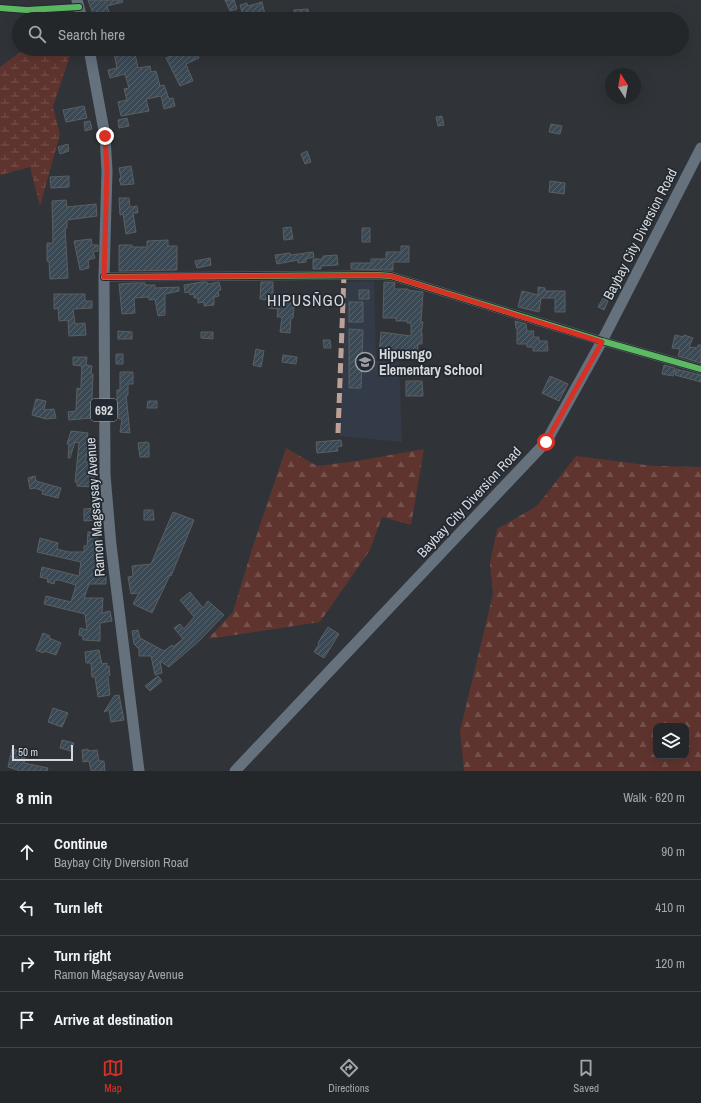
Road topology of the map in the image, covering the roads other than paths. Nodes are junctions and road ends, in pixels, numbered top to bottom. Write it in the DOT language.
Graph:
graph roads {
  1 [pos="78,4"];
  2 [pos="0,8"];
  3 [pos="90,56"];
  4 [pos="701,148"];
  5 [pos="104,277"];
  6 [pos="602,342"];
  7 [pos="701,369"];
  8 [pos="139,771"];
  9 [pos="235,771"];
  1 -- 2 [label="street"];
  3 -- 5 [label="main road, Ramon Magsaysay Avenue / 692"];
  4 -- 6 [label="main road, Baybay City Diversion Road"];
  5 -- 6 [label="street"];
  5 -- 8 [label="main road, Ramon Magsaysay Avenue / 692"];
  6 -- 7 [label="street"];
  6 -- 9 [label="main road, Baybay City Diversion Road"];
}
